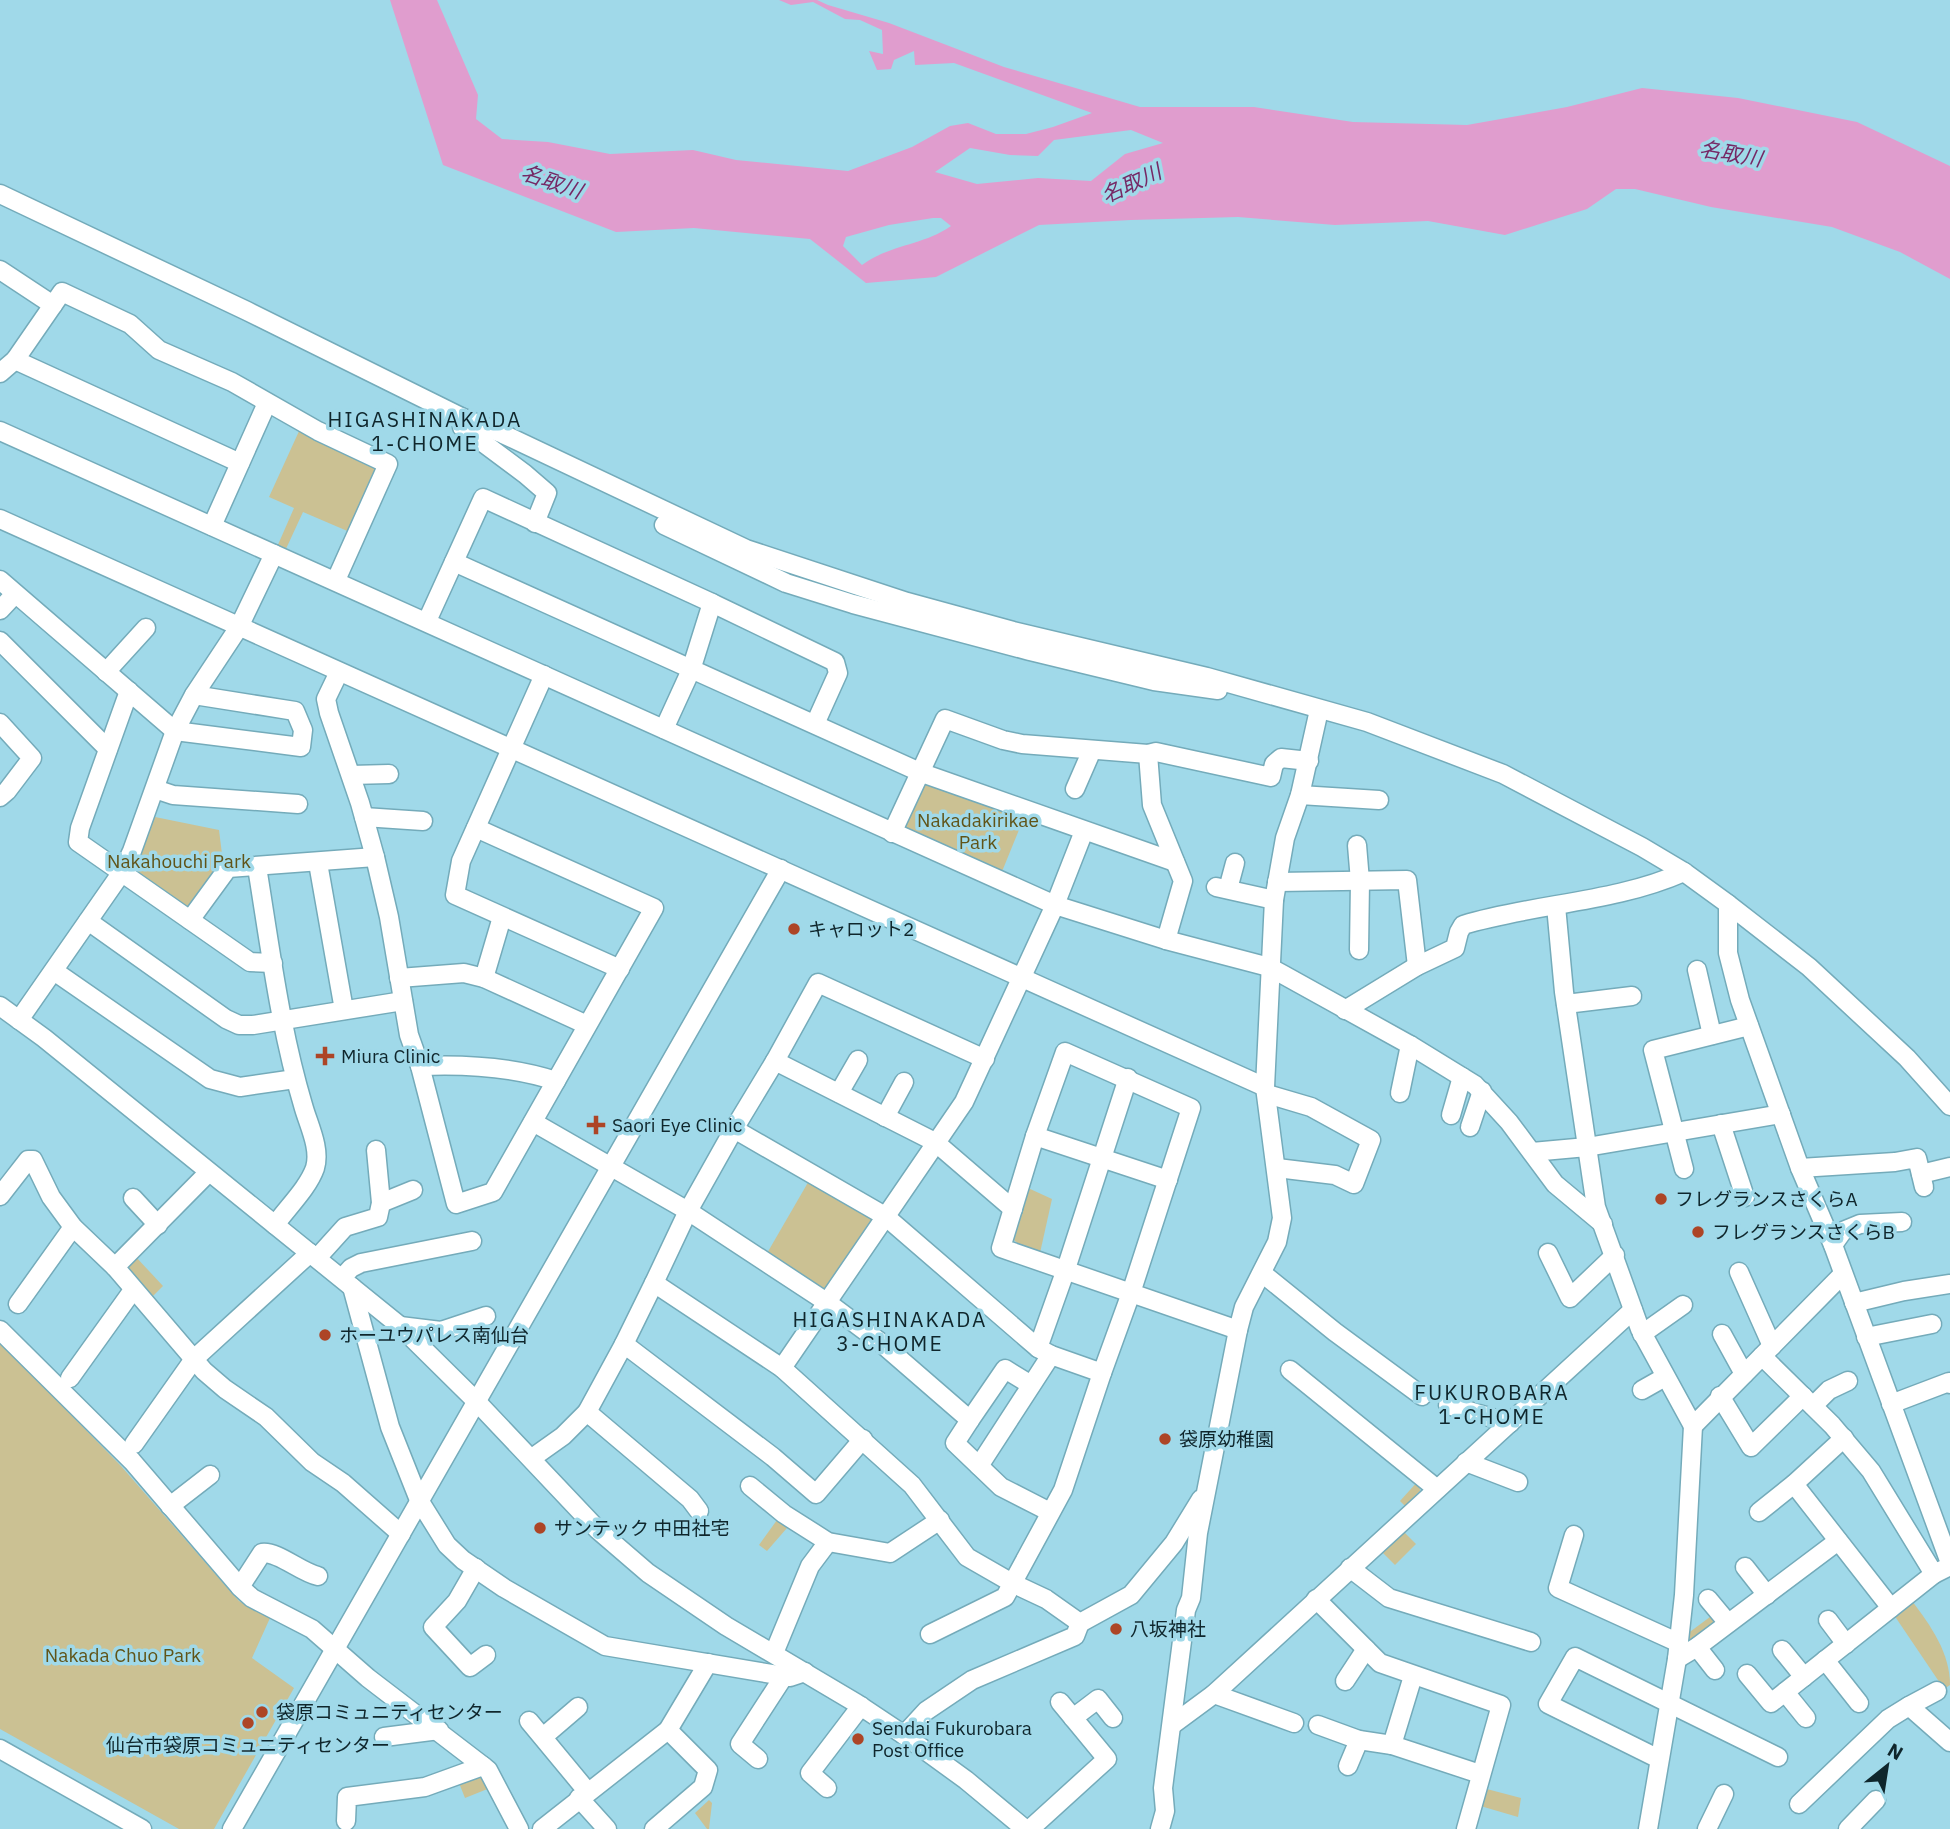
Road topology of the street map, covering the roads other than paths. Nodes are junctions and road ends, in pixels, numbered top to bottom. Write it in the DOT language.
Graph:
graph roads {
  1 [pos="0,194"];
  2 [pos="0,205"];
  3 [pos="0,271"];
  4 [pos="52,305"];
  5 [pos="15,360"];
  6 [pos="0,373"];
  7 [pos="267,402"];
  8 [pos="461,417"];
  9 [pos="0,431"];
  10 [pos="240,463"];
  11 [pos="0,519"];
  12 [pos="535,523"];
  13 [pos="212,526"];
  14 [pos="274,554"];
  15 [pos="454,562"];
  16 [pos="0,580"];
  17 [pos="336,580"];
  18 [pos="15,594"];
  19 [pos="712,603"];
  20 [pos="0,610"];
  21 [pos="427,621"];
  22 [pos="239,627"];
  23 [pos="146,628"];
  24 [pos="0,642"];
  25 [pos="691,670"];
  26 [pos="106,671"];
  27 [pos="339,671"];
  28 [pos="544,675"];
  29 [pos="129,691"];
  30 [pos="194,695"];
  31 [pos="1319,710"];
  32 [pos="0,723"];
  33 [pos="815,724"];
  34 [pos="664,729"];
  35 [pos="175,731"];
  36 [pos="512,748"];
  37 [pos="108,749"];
  38 [pos="1092,750"];
  39 [pos="1148,754"];
  40 [pos="1309,761"];
  41 [pos="922,773"];
  42 [pos="389,774"];
  43 [pos="351,775"];
  44 [pos="155,789"];
  45 [pos="1075,789"];
  46 [pos="1300,795"];
  47 [pos="0,796"];
  48 [pos="1379,800"];
  49 [pos="298,804"];
  50 [pos="364,817"];
  51 [pos="423,821"];
  52 [pos="476,828"];
  53 [pos="1084,831"];
  54 [pos="892,833"];
  55 [pos="1357,845"];
  56 [pos="375,857"];
  57 [pos="1175,862"];
  58 [pos="318,863"];
  59 [pos="1236,863"];
  60 [pos="257,867"];
  61 [pos="780,869"];
  62 [pos="122,872"];
  63 [pos="1684,872"];
  64 [pos="1360,881"];
  65 [pos="1277,882"];
  66 [pos="1274,901"];
  67 [pos="1728,904"];
  68 [pos="1055,905"];
  69 [pos="1556,906"];
  70 [pos="502,917"];
  71 [pos="190,920"];
  72 [pos="88,921"];
  73 [pos="1166,940"];
  74 [pos="1359,950"];
  75 [pos="273,963"];
  76 [pos="1417,966"];
  77 [pos="1269,967"];
  78 [pos="620,969"];
  79 [pos="1697,970"];
  80 [pos="54,971"];
  81 [pos="399,978"];
  82 [pos="484,978"];
  83 [pos="1021,979"];
  84 [pos="1632,996"];
  85 [pos="403,1001"];
  86 [pos="1566,1004"];
  87 [pos="0,1006"];
  88 [pos="344,1010"];
  89 [pos="1345,1010"];
  90 [pos="19,1020"];
  91 [pos="283,1020"];
  92 [pos="587,1025"];
  93 [pos="1749,1026"];
  94 [pos="1712,1035"];
  95 [pos="1410,1045"];
  96 [pos="985,1059"];
  97 [pos="858,1060"];
  98 [pos="775,1061"];
  99 [pos="420,1066"];
  100 [pos="1462,1077"];
  101 [pos="1128,1078"];
  102 [pos="295,1079"];
  103 [pos="556,1081"];
  104 [pos="904,1082"];
  105 [pos="1266,1091"];
  106 [pos="1482,1091"];
  107 [pos="839,1093"];
  108 [pos="1401,1093"];
  109 [pos="1950,1106"];
  110 [pos="1781,1114"];
  111 [pos="1451,1115"];
  112 [pos="885,1117"];
  113 [pos="533,1122"];
  114 [pos="1721,1124"];
  115 [pos="1470,1127"];
  116 [pos="734,1129"];
  117 [pos="1675,1132"];
  118 [pos="1035,1136"];
  119 [pos="935,1142"];
  120 [pos="1587,1147"];
  121 [pos="376,1150"];
  122 [pos="1532,1152"];
  123 [pos="1101,1158"];
  124 [pos="611,1166"];
  125 [pos="1950,1167"];
  126 [pos="1277,1168"];
  127 [pos="1800,1168"];
  128 [pos="1684,1169"];
  129 [pos="208,1173"];
  130 [pos="1168,1180"];
  131 [pos="413,1190"];
  132 [pos="0,1196"];
  133 [pos="1745,1197"];
  134 [pos="133,1198"];
  135 [pos="381,1203"];
  136 [pos="1013,1209"];
  137 [pos="688,1211"];
  138 [pos="885,1216"];
  139 [pos="1902,1222"];
  140 [pos="1603,1224"];
  141 [pos="158,1225"];
  142 [pos="275,1225"];
  143 [pos="73,1227"];
  144 [pos="472,1241"];
  145 [pos="1833,1245"];
  146 [pos="1548,1253"];
  147 [pos="1615,1255"];
  148 [pos="313,1256"];
  149 [pos="115,1267"];
  150 [pos="1065,1272"];
  151 [pos="1739,1272"];
  152 [pos="1262,1273"];
  153 [pos="1843,1274"];
  154 [pos="347,1282"];
  155 [pos="654,1283"];
  156 [pos="1950,1284"];
  157 [pos="133,1290"];
  158 [pos="1131,1293"];
  159 [pos="828,1303"];
  160 [pos="1854,1303"];
  161 [pos="18,1304"];
  162 [pos="1683,1305"];
  163 [pos="1633,1310"];
  164 [pos="486,1316"];
  165 [pos="1932,1324"];
  166 [pos="400,1326"];
  167 [pos="0,1330"];
  168 [pos="1238,1330"];
  169 [pos="1643,1334"];
  170 [pos="1722,1334"];
  171 [pos="1866,1337"];
  172 [pos="624,1345"];
  173 [pos="1044,1351"];
  174 [pos="1767,1351"];
  175 [pos="194,1359"];
  176 [pos="782,1368"];
  177 [pos="1290,1370"];
  178 [pos="1102,1373"];
  179 [pos="1744,1374"];
  180 [pos="1665,1377"];
  181 [pos="70,1378"];
  182 [pos="1848,1381"];
  183 [pos="1950,1384"];
  184 [pos="1031,1385"];
  185 [pos="1642,1390"];
  186 [pos="1422,1396"];
  187 [pos="1720,1396"];
  188 [pos="476,1401"];
  189 [pos="1808,1401"];
  190 [pos="1891,1404"];
  191 [pos="1448,1405"];
  192 [pos="587,1412"];
  193 [pos="970,1420"];
  194 [pos="1510,1423"];
  195 [pos="1693,1426"];
  196 [pos="1844,1438"];
  197 [pos="863,1439"];
  198 [pos="134,1444"];
  199 [pos="532,1458"];
  200 [pos="1466,1462"];
  201 [pos="979,1466"];
  202 [pos="210,1475"];
  203 [pos="1518,1482"];
  204 [pos="1794,1483"];
  205 [pos="750,1486"];
  206 [pos="1437,1489"];
  207 [pos="1206,1490"];
  208 [pos="419,1500"];
  209 [pos="170,1506"];
  210 [pos="699,1511"];
  211 [pos="1759,1511"];
  212 [pos="1051,1512"];
  213 [pos="940,1520"];
  214 [pos="401,1534"];
  215 [pos="1574,1535"];
  216 [pos="1838,1541"];
  217 [pos="828,1542"];
  218 [pos="1745,1567"];
  219 [pos="476,1568"];
  220 [pos="1350,1568"];
  221 [pos="1945,1568"];
  222 [pos="318,1576"];
  223 [pos="1014,1584"];
  224 [pos="240,1587"];
  225 [pos="1767,1595"];
  226 [pos="1316,1599"];
  227 [pos="1708,1599"];
  228 [pos="1891,1608"];
  229 [pos="1828,1620"];
  230 [pos="1080,1623"];
  231 [pos="1728,1623"];
  232 [pos="930,1634"];
  233 [pos="1531,1642"];
  234 [pos="1846,1644"];
  235 [pos="335,1649"];
  236 [pos="1366,1649"];
  237 [pos="1684,1650"];
  238 [pos="1782,1650"];
  239 [pos="774,1653"];
  240 [pos="486,1655"];
  241 [pos="1825,1660"];
  242 [pos="708,1663"];
  243 [pos="1715,1670"];
  244 [pos="805,1672"];
  245 [pos="1747,1674"];
  246 [pos="784,1676"];
  247 [pos="1413,1676"];
  248 [pos="1804,1677"];
  249 [pos="1345,1681"];
  250 [pos="1937,1691"];
  251 [pos="1785,1692"];
  252 [pos="1214,1694"];
  253 [pos="1060,1702"];
  254 [pos="1670,1703"];
  255 [pos="1859,1703"];
  256 [pos="861,1706"];
  257 [pos="1909,1706"];
  258 [pos="578,1707"];
  259 [pos="1073,1718"];
  260 [pos="1113,1718"];
  261 [pos="1806,1718"];
  262 [pos="529,1720"];
  263 [pos="1294,1723"];
  264 [pos="1172,1725"];
  265 [pos="1318,1725"];
  266 [pos="670,1726"];
  267 [pos="439,1730"];
  268 [pos="904,1735"];
  269 [pos="384,1737"];
  270 [pos="543,1737"];
  271 [pos="1359,1740"];
  272 [pos="1950,1742"];
  273 [pos="1392,1745"];
  274 [pos="0,1749"];
  275 [pos="1777,1757"];
  276 [pos="758,1759"];
  277 [pos="1659,1759"];
  278 [pos="483,1766"];
  279 [pos="1348,1766"];
  280 [pos="1480,1774"];
  281 [pos="827,1788"];
  282 [pos="1724,1794"];
  283 [pos="583,1795"];
  284 [pos="1876,1800"];
  285 [pos="1799,1804"];
  286 [pos="346,1821"];
  287 [pos="142,1829"];
  288 [pos="232,1829"];
  289 [pos="519,1829"];
  290 [pos="542,1829"];
  291 [pos="607,1829"];
  292 [pos="654,1829"];
  293 [pos="1027,1829"];
  294 [pos="1160,1829"];
  295 [pos="1466,1829"];
  296 [pos="1648,1829"];
  297 [pos="1706,1829"];
  298 [pos="1848,1829"];
  1 -- 8 [label="street"];
  2 -- 8 [label="street"];
  3 -- 4 [label="street"];
  4 -- 5 [label="street"];
  4 -- 7 [label="street"];
  5 -- 6 [label="street"];
  5 -- 10 [label="street"];
  7 -- 10 [label="street"];
  7 -- 17 [label="street"];
  8 -- 12 [label="street"];
  8 -- 31 [label="street"];
  9 -- 13 [label="street"];
  10 -- 13 [label="street"];
  11 -- 22 [label="street"];
  12 -- 15 [label="street"];
  12 -- 19 [label="street"];
  13 -- 14 [label="street"];
  14 -- 17 [label="street"];
  14 -- 22 [label="street"];
  15 -- 21 [label="street"];
  15 -- 25 [label="street"];
  16 -- 18 [label="street"];
  17 -- 21 [label="street"];
  18 -- 20 [label="street"];
  18 -- 26 [label="street"];
  19 -- 25 [label="street"];
  19 -- 33 [label="street"];
  21 -- 28 [label="street"];
  22 -- 27 [label="street"];
  22 -- 30 [label="street"];
  23 -- 26 [label="street"];
  24 -- 37 [label="street"];
  25 -- 33 [label="street"];
  25 -- 34 [label="street"];
  26 -- 29 [label="street"];
  27 -- 36 [label="street"];
  27 -- 43 [label="street"];
  28 -- 34 [label="street"];
  28 -- 36 [label="street"];
  29 -- 35 [label="street"];
  29 -- 37 [label="street"];
  30 -- 35 [label="street"];
  30 -- 35 [label="street"];
  31 -- 40 [label="street"];
  31 -- 63 [label="street"];
  32 -- 47 [label="street"];
  33 -- 41 [label="street"];
  34 -- 54 [label="street"];
  35 -- 44 [label="street"];
  36 -- 52 [label="street"];
  36 -- 61 [label="street"];
  37 -- 62 [label="street"];
  38 -- 39 [label="street"];
  38 -- 41 [label="street"];
  38 -- 45 [label="street"];
  39 -- 40 [label="street"];
  39 -- 57 [label="street"];
  40 -- 46 [label="street"];
  41 -- 53 [label="street"];
  41 -- 54 [label="street"];
  42 -- 43 [label="street"];
  43 -- 50 [label="street"];
  44 -- 49 [label="street"];
  44 -- 62 [label="street"];
  46 -- 48 [label="street"];
  46 -- 65 [label="street"];
  50 -- 51 [label="street"];
  50 -- 56 [label="street"];
  52 -- 70 [label="street"];
  52 -- 78 [label="street"];
  53 -- 57 [label="street"];
  53 -- 68 [label="street"];
  54 -- 68 [label="street"];
  55 -- 64 [label="street"];
  56 -- 58 [label="street"];
  56 -- 81 [label="street"];
  57 -- 73 [label="street"];
  58 -- 60 [label="street"];
  58 -- 88 [label="street"];
  59 -- 66 [label="street"];
  60 -- 71 [label="street"];
  60 -- 75 [label="street"];
  61 -- 83 [label="street"];
  61 -- 124 [label="street"];
  62 -- 71 [label="street"];
  62 -- 72 [label="street"];
  63 -- 67 [label="street"];
  63 -- 69 [label="street"];
  64 -- 65 [label="street"];
  64 -- 74 [label="street"];
  64 -- 76 [label="street"];
  65 -- 66 [label="street"];
  66 -- 77 [label="street"];
  67 -- 93 [label="street"];
  67 -- 109 [label="street"];
  68 -- 73 [label="street"];
  68 -- 83 [label="street"];
  69 -- 76 [label="street"];
  69 -- 86 [label="street"];
  70 -- 78 [label="street"];
  70 -- 82 [label="street"];
  71 -- 75 [label="street"];
  72 -- 80 [label="street"];
  72 -- 91 [label="street"];
  73 -- 77 [label="street"];
  75 -- 91 [label="street"];
  76 -- 89 [label="street"];
  77 -- 89 [label="street"];
  77 -- 105 [label="street"];
  78 -- 92 [label="street"];
  79 -- 94 [label="street"];
  80 -- 90 [label="street"];
  80 -- 102 [label="street"];
  81 -- 82 [label="street"];
  81 -- 85 [label="street"];
  82 -- 92 [label="street"];
  83 -- 96 [label="street"];
  83 -- 105 [label="street"];
  84 -- 86 [label="street"];
  85 -- 88 [label="street"];
  85 -- 99 [label="street"];
  86 -- 120 [label="street"];
  87 -- 90 [label="street"];
  88 -- 91 [label="street"];
  89 -- 95 [label="street"];
  90 -- 129 [label="street"];
  91 -- 102 [label="street"];
  92 -- 103 [label="street"];
  93 -- 94 [label="street"];
  93 -- 110 [label="street"];
  94 -- 117 [label="street"];
  95 -- 100 [label="street"];
  95 -- 108 [label="street"];
  96 -- 98 [label="street"];
  96 -- 119 [label="street"];
  97 -- 107 [label="street"];
  98 -- 107 [label="street"];
  98 -- 116 [label="street"];
  99 -- 103 [label="street"];
  99 -- 113 [label="street"];
  100 -- 106 [label="street"];
  100 -- 111 [label="street"];
  101 -- 118 [label="street"];
  101 -- 123 [label="street"];
  101 -- 130 [label="street"];
  102 -- 142 [label="street"];
  103 -- 113 [label="street"];
  104 -- 112 [label="street"];
  105 -- 126 [label="street"];
  105 -- 126 [label="street"];
  106 -- 115 [label="street"];
  106 -- 122 [label="street"];
  107 -- 112 [label="street"];
  110 -- 114 [label="street"];
  110 -- 127 [label="street"];
  112 -- 119 [label="street"];
  113 -- 124 [label="street"];
  114 -- 117 [label="street"];
  114 -- 133 [label="street"];
  116 -- 137 [label="street"];
  116 -- 138 [label="street"];
  117 -- 120 [label="street"];
  117 -- 128 [label="street"];
  118 -- 123 [label="street"];
  118 -- 136 [label="street"];
  119 -- 136 [label="street"];
  119 -- 138 [label="street"];
  120 -- 122 [label="street"];
  120 -- 140 [label="street"];
  121 -- 135 [label="street"];
  122 -- 140 [label="street"];
  123 -- 130 [label="street"];
  123 -- 150 [label="street"];
  124 -- 137 [label="street"];
  124 -- 188 [label="street"];
  125 -- 127 [label="street"];
  126 -- 152 [label="street"];
  127 -- 145 [label="street"];
  129 -- 141 [label="street"];
  129 -- 142 [label="street"];
  130 -- 158 [label="street"];
  131 -- 135 [label="street"];
  132 -- 143 [label="street"];
  134 -- 141 [label="street"];
  135 -- 148 [label="street"];
  136 -- 150 [label="street"];
  137 -- 155 [label="street"];
  137 -- 159 [label="street"];
  138 -- 159 [label="street"];
  138 -- 173 [label="street"];
  139 -- 145 [label="street"];
  140 -- 147 [label="street"];
  141 -- 149 [label="street"];
  142 -- 148 [label="street"];
  143 -- 149 [label="street"];
  143 -- 161 [label="street"];
  144 -- 154 [label="street"];
  145 -- 153 [label="street"];
  146 -- 147 [label="street"];
  147 -- 163 [label="street"];
  148 -- 154 [label="street"];
  148 -- 175 [label="street"];
  149 -- 157 [label="street"];
  150 -- 158 [label="street"];
  150 -- 173 [label="street"];
  151 -- 174 [label="street"];
  152 -- 168 [label="street"];
  152 -- 186 [label="street"];
  153 -- 160 [label="street"];
  153 -- 174 [label="street"];
  154 -- 166 [label="street"];
  154 -- 208 [label="street"];
  155 -- 172 [label="street"];
  155 -- 176 [label="street"];
  156 -- 160 [label="street"];
  157 -- 175 [label="street"];
  157 -- 181 [label="street"];
  158 -- 168 [label="street"];
  158 -- 178 [label="street"];
  159 -- 176 [label="street"];
  159 -- 193 [label="street"];
  160 -- 171 [label="street"];
  162 -- 169 [label="street"];
  163 -- 169 [label="street"];
  163 -- 194 [label="street"];
  164 -- 166 [label="street"];
  165 -- 171 [label="street"];
  166 -- 188 [label="street"];
  167 -- 209 [label="street"];
  168 -- 207 [label="street"];
  169 -- 180 [label="street"];
  170 -- 179 [label="street"];
  171 -- 190 [label="street"];
  172 -- 192 [label="street"];
  172 -- 197 [label="street"];
  173 -- 178 [label="street"];
  173 -- 184 [label="street"];
  174 -- 179 [label="street"];
  174 -- 189 [label="street"];
  175 -- 198 [label="street"];
  175 -- 214 [label="street"];
  176 -- 197 [label="street"];
  177 -- 206 [label="street"];
  178 -- 212 [label="street"];
  179 -- 187 [label="street"];
  180 -- 185 [label="street"];
  180 -- 195 [label="street"];
  182 -- 189 [label="street"];
  183 -- 190 [label="street"];
  184 -- 193 [label="street"];
  184 -- 201 [label="street"];
  187 -- 189 [label="street"];
  187 -- 195 [label="street"];
  188 -- 199 [label="street"];
  188 -- 208 [label="street"];
  189 -- 196 [label="street"];
  190 -- 221 [label="street"];
  191 -- 194 [label="street"];
  192 -- 199 [label="street"];
  192 -- 210 [label="street"];
  193 -- 201 [label="street"];
  194 -- 200 [label="street"];
  195 -- 237 [label="street"];
  196 -- 204 [label="street"];
  196 -- 221 [label="street"];
  197 -- 213 [label="street"];
  199 -- 239 [label="street"];
  200 -- 203 [label="street"];
  200 -- 206 [label="street"];
  201 -- 212 [label="street"];
  202 -- 209 [label="street"];
  204 -- 211 [label="street"];
  204 -- 216 [label="street"];
  205 -- 217 [label="street"];
  206 -- 220 [label="street"];
  207 -- 230 [label="street"];
  207 -- 264 [label="street"];
  208 -- 214 [label="street"];
  208 -- 219 [label="street"];
  209 -- 224 [label="street"];
  212 -- 223 [label="street"];
  213 -- 217 [label="street"];
  213 -- 223 [label="street"];
  214 -- 235 [label="street"];
  215 -- 237 [label="street"];
  216 -- 225 [label="street"];
  216 -- 228 [label="street"];
  217 -- 239 [label="street"];
  218 -- 225 [label="street"];
  219 -- 240 [label="street"];
  219 -- 242 [label="street"];
  220 -- 226 [label="street"];
  220 -- 233 [label="street"];
  221 -- 228 [label="street"];
  222 -- 224 [label="street"];
  223 -- 230 [label="street"];
  223 -- 232 [label="street"];
  224 -- 235 [label="street"];
  225 -- 231 [label="street"];
  226 -- 236 [label="street"];
  226 -- 252 [label="street"];
  227 -- 231 [label="street"];
  228 -- 234 [label="street"];
  229 -- 234 [label="street"];
  230 -- 268 [label="street"];
  231 -- 237 [label="street"];
  234 -- 241 [label="street"];
  235 -- 267 [label="street"];
  235 -- 288 [label="street"];
  236 -- 247 [label="street"];
  236 -- 249 [label="street"];
  237 -- 243 [label="street"];
  237 -- 254 [label="street"];
  238 -- 248 [label="street"];
  239 -- 244 [label="street"];
  241 -- 248 [label="street"];
  241 -- 255 [label="street"];
  242 -- 246 [label="street"];
  242 -- 266 [label="street"];
  244 -- 246 [label="street"];
  244 -- 256 [label="street"];
  245 -- 251 [label="street"];
  246 -- 276 [label="street"];
  247 -- 273 [label="street"];
  247 -- 280 [label="street"];
  248 -- 251 [label="street"];
  250 -- 257 [label="street"];
  251 -- 261 [label="street"];
  252 -- 263 [label="street"];
  252 -- 264 [label="street"];
  253 -- 259 [label="street"];
  254 -- 275 [label="street"];
  254 -- 277 [label="street"];
  254 -- 277 [label="street"];
  256 -- 268 [label="street"];
  256 -- 281 [label="street"];
  257 -- 272 [label="street"];
  257 -- 285 [label="street"];
  258 -- 270 [label="street"];
  259 -- 260 [label="street"];
  259 -- 293 [label="street"];
  262 -- 270 [label="street"];
  264 -- 294 [label="street"];
  265 -- 271 [label="street"];
  266 -- 283 [label="street"];
  266 -- 292 [label="street"];
  267 -- 269 [label="street"];
  267 -- 278 [label="street"];
  268 -- 293 [label="street"];
  270 -- 283 [label="street"];
  271 -- 273 [label="street"];
  271 -- 279 [label="street"];
  273 -- 280 [label="street"];
  274 -- 287 [label="street"];
  277 -- 296 [label="street"];
  278 -- 286 [label="street"];
  278 -- 289 [label="street"];
  280 -- 295 [label="street"];
  282 -- 297 [label="street"];
  283 -- 290 [label="street"];
  283 -- 291 [label="street"];
  284 -- 298 [label="street"];
}
